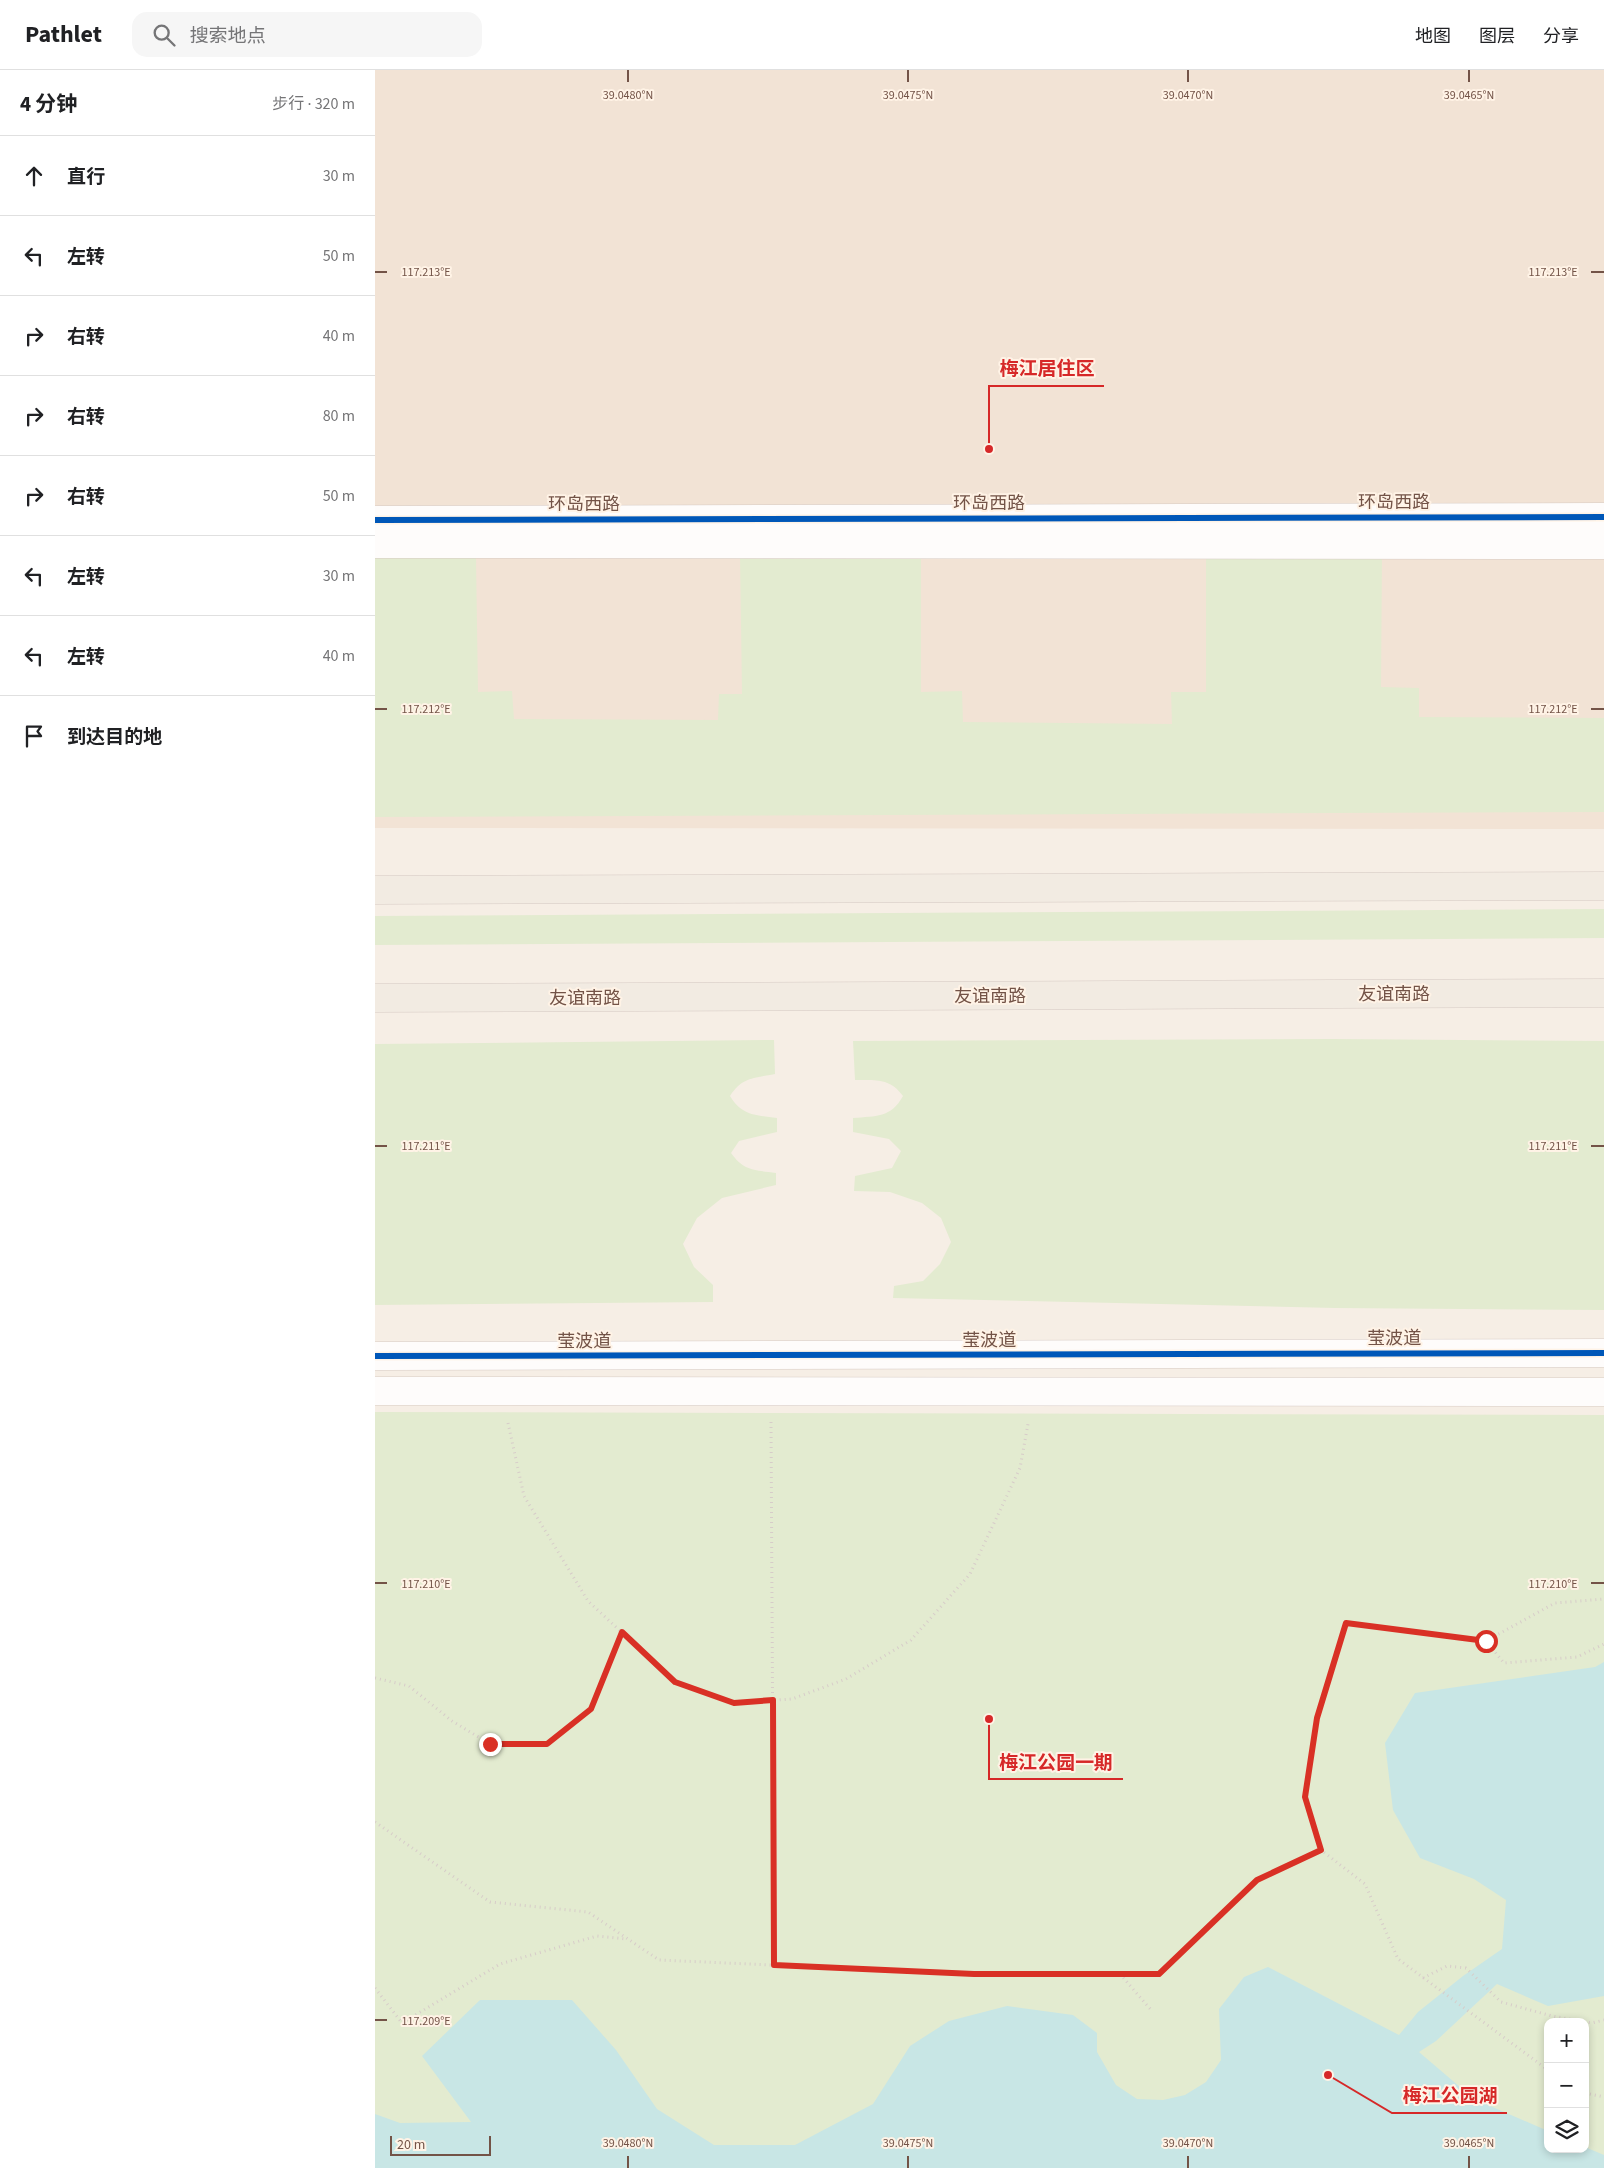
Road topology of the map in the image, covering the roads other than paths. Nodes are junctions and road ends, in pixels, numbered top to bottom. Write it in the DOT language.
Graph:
graph roads {
  1 [pos="1604,517"];
  2 [pos="375,520"];
  3 [pos="375,544"];
  4 [pos="1604,545"];
  5 [pos="1604,886"];
  6 [pos="375,890"];
  7 [pos="1604,993"];
  8 [pos="375,998"];
  9 [pos="1604,1353"];
  10 [pos="375,1356"];
  11 [pos="375,1391"];
  12 [pos="1604,1392"];
  1 -- 2 [label="street, 环岛西路"];
  3 -- 4 [label="street"];
  5 -- 6 [label="main road"];
  7 -- 8 [label="main road, 友谊南路"];
  9 -- 10 [label="street, 莹波道"];
  11 -- 12 [label="street"];
}
